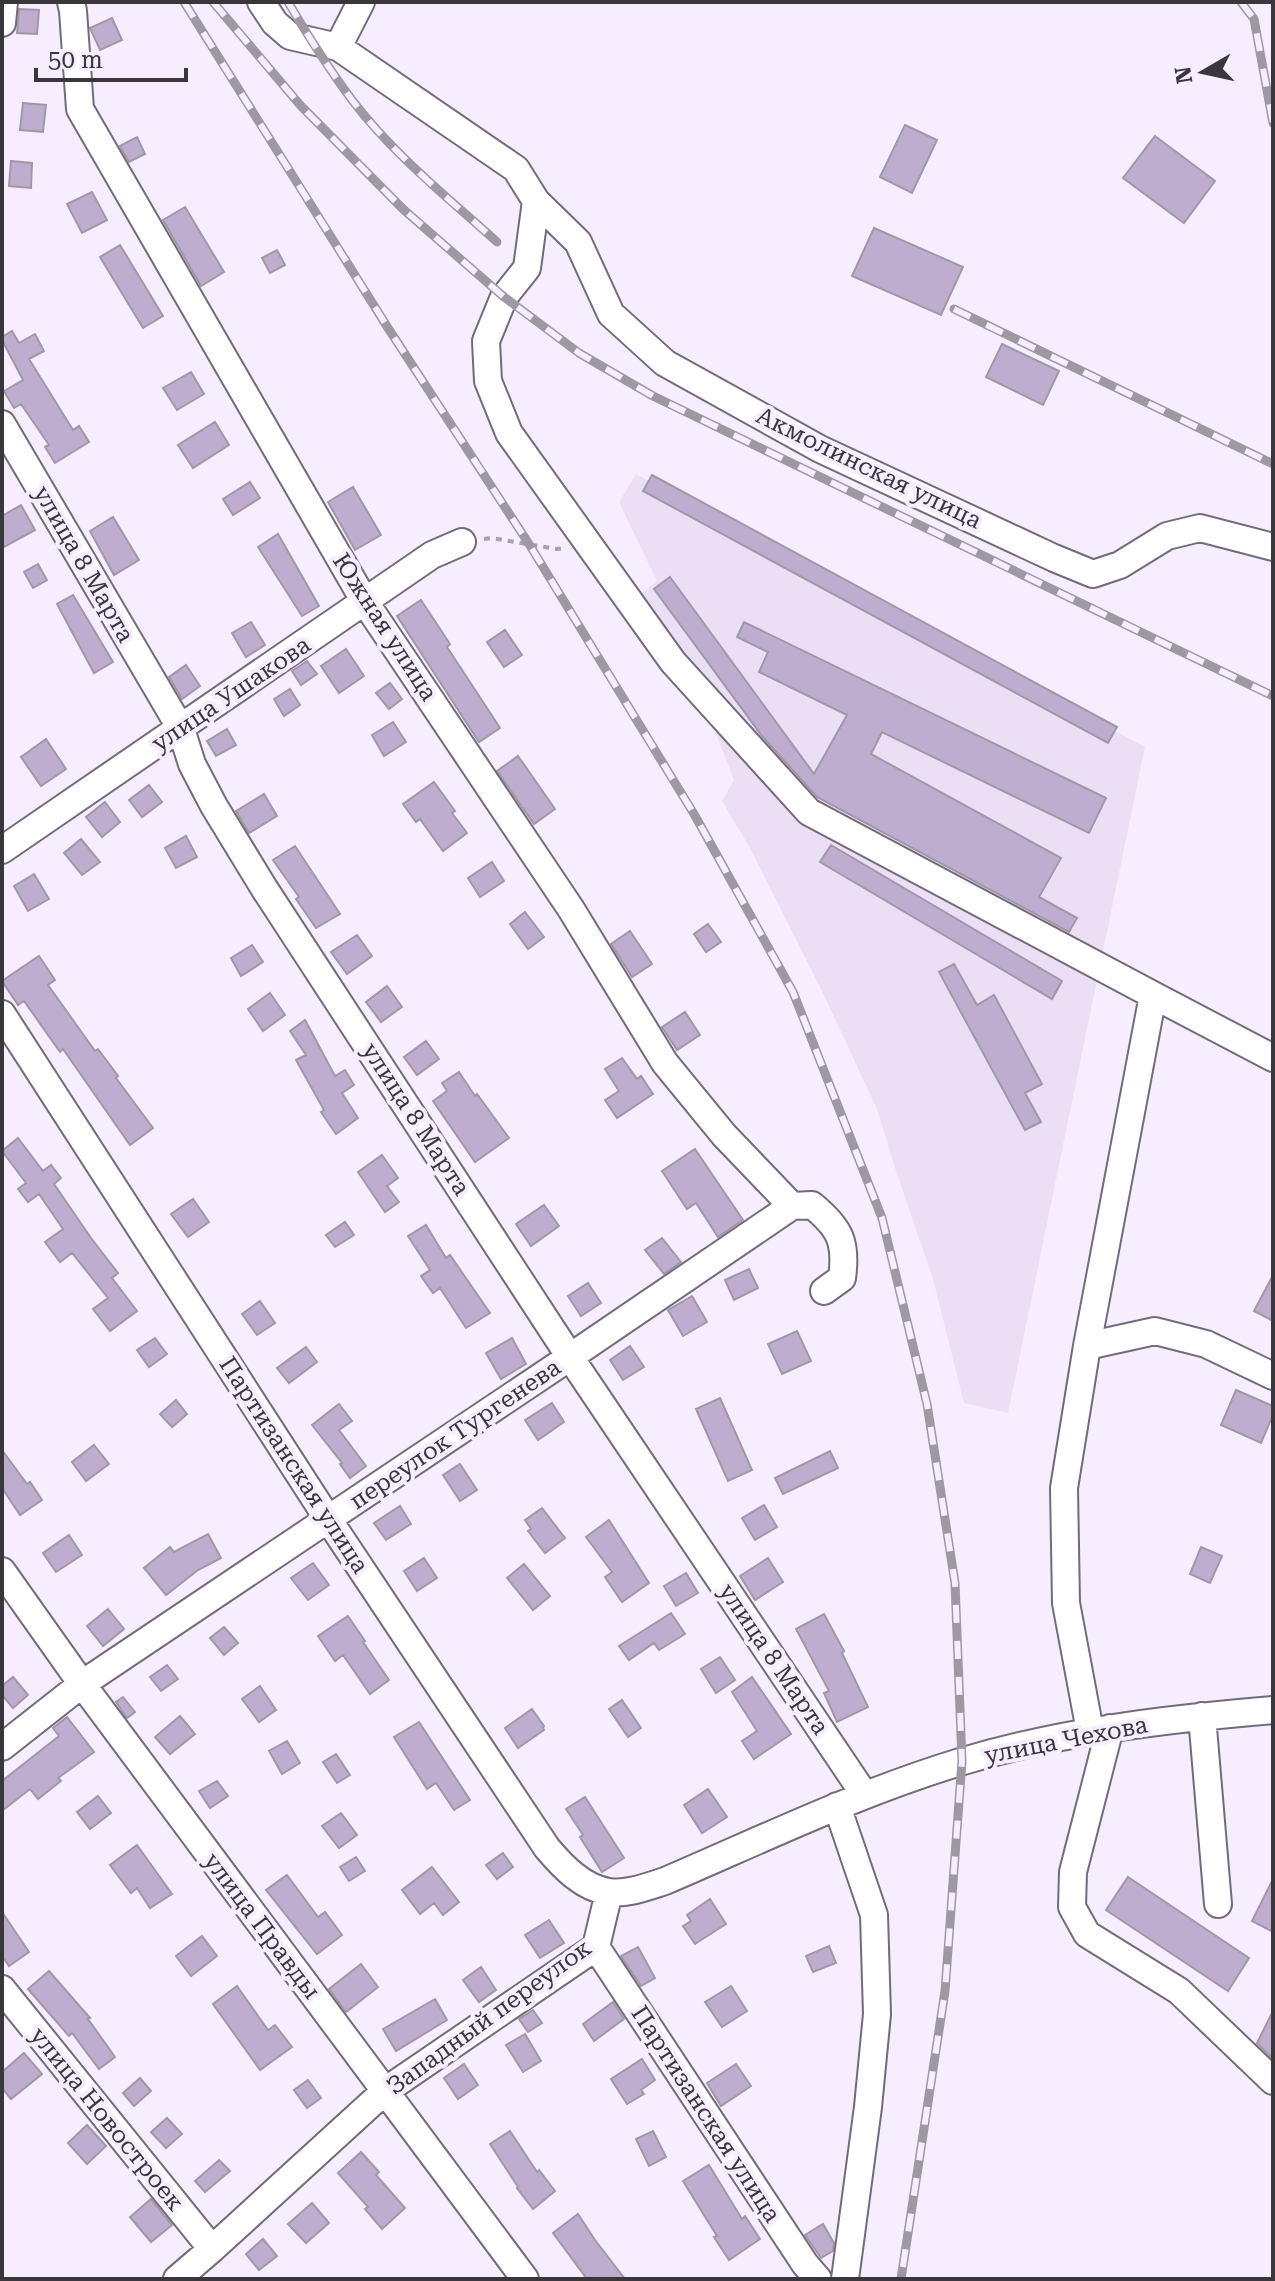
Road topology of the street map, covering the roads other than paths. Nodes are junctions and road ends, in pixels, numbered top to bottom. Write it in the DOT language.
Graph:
graph roads {
  1 [pos="4,2"];
  2 [pos="71,2"];
  3 [pos="261,2"];
  4 [pos="361,2"];
  5 [pos="2,23"];
  6 [pos="338,47"];
  7 [pos="536,201"];
  8 [pos="2,424"];
  9 [pos="462,542"];
  10 [pos="1273,547"];
  11 [pos="365,602"];
  12 [pos="181,729"];
  13 [pos="2,850"];
  14 [pos="1153,995"];
  15 [pos="2,1014"];
  16 [pos="1273,1058"];
  17 [pos="792,1206"];
  18 [pos="824,1291"];
  19 [pos="1087,1346"];
  20 [pos="570,1357"];
  21 [pos="1273,1376"];
  22 [pos="328,1519"];
  23 [pos="2,1571"];
  24 [pos="82,1684"];
  25 [pos="1273,1710"];
  26 [pos="1202,1716"];
  27 [pos="1100,1730"];
  28 [pos="2,1747"];
  29 [pos="864,1794"];
  30 [pos="837,1806"];
  31 [pos="609,1892"];
  32 [pos="1218,1904"];
  33 [pos="596,1947"];
  34 [pos="2,1989"];
  35 [pos="1273,2081"];
  36 [pos="385,2091"];
  37 [pos="212,2249"];
  38 [pos="177,2279"];
  39 [pos="525,2279"];
  40 [pos="818,2279"];
  41 [pos="845,2279"];
  1 -- 5 [label="street"];
  2 -- 11 [label="street, Южная улица"];
  3 -- 6 [label="street"];
  4 -- 6 [label="street"];
  6 -- 7 [label="street, Акмолинская улица"];
  7 -- 10 [label="street, Акмолинская улица"];
  7 -- 14 [label="street"];
  8 -- 12 [label="street, улица 8 Марта"];
  9 -- 11 [label="street, улица Ушакова"];
  11 -- 12 [label="street, улица Ушакова"];
  11 -- 17 [label="street, Южная улица"];
  12 -- 13 [label="street, улица Ушакова"];
  12 -- 20 [label="street, улица 8 Марта"];
  14 -- 16 [label="street"];
  14 -- 19 [label="street"];
  15 -- 22 [label="street, Партизанская улица"];
  17 -- 18 [label="street"];
  17 -- 20 [label="street, переулок Тургенева"];
  19 -- 21 [label="street"];
  19 -- 27 [label="street"];
  20 -- 22 [label="street, переулок Тургенева"];
  20 -- 29 [label="street, улица 8 Марта"];
  22 -- 24 [label="street, переулок Тургенева"];
  22 -- 31 [label="street, Партизанская улица"];
  23 -- 24 [label="street, улица Правды"];
  24 -- 28 [label="street, переулок Тургенева"];
  24 -- 36 [label="street, улица Правды"];
  25 -- 26 [label="street, улица Чехова"];
  26 -- 27 [label="street, улица Чехова"];
  26 -- 32 [label="street"];
  27 -- 29 [label="street, улица Чехова"];
  27 -- 35 [label="street"];
  29 -- 30 [label="street"];
  30 -- 31 [label="street"];
  30 -- 41 [label="street"];
  31 -- 33 [label="street, Западный переулок"];
  33 -- 36 [label="street, Западный переулок"];
  33 -- 40 [label="street, Партизанская улица"];
  34 -- 37 [label="street, улица Новостроек"];
  36 -- 37 [label="street, Западный переулок"];
  36 -- 39 [label="street, улица Правды"];
  37 -- 38 [label="street, Западный переулок"];
}
